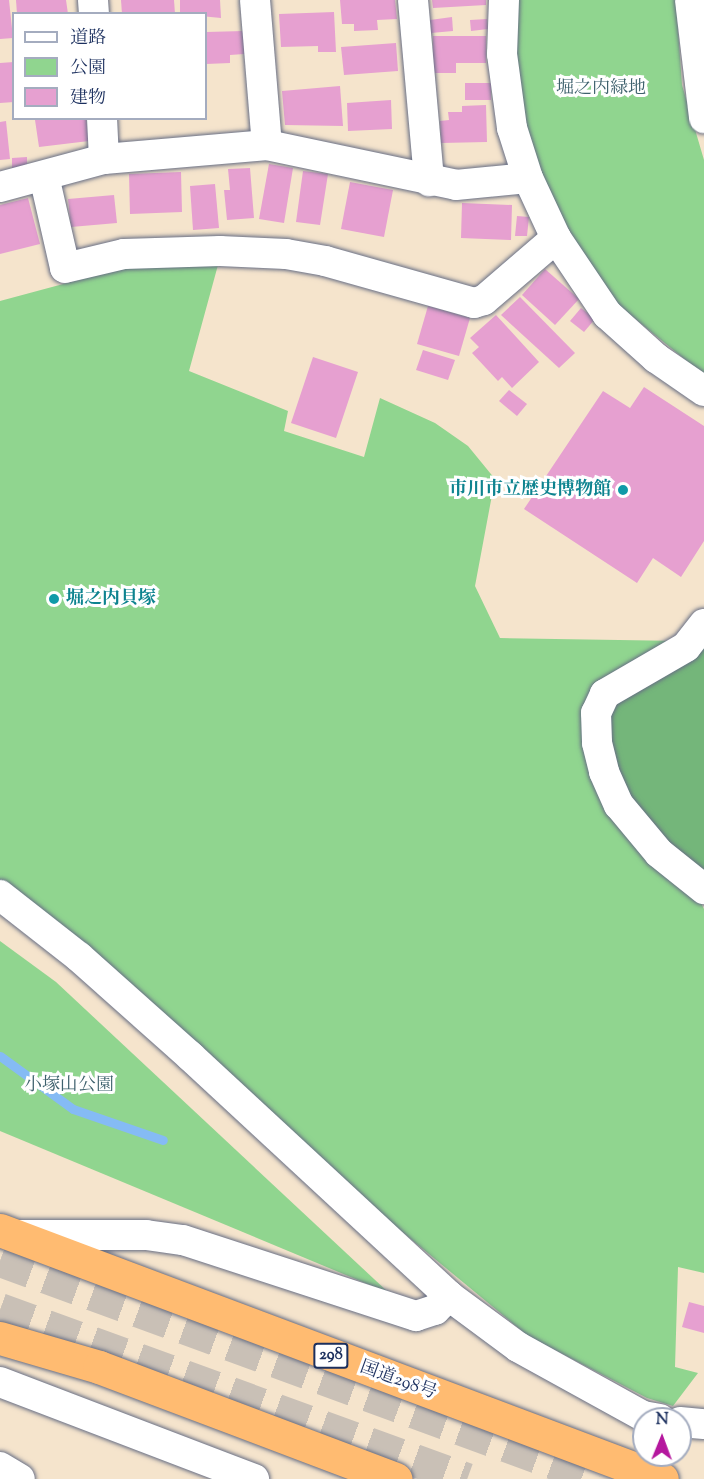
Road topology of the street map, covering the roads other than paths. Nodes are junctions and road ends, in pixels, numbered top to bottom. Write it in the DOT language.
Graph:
graph roads {
  1 [pos="255,0"];
  2 [pos="413,0"];
  3 [pos="504,0"];
  4 [pos="690,0"];
  5 [pos="704,118"];
  6 [pos="102,120"];
  7 [pos="267,145"];
  8 [pos="104,159"];
  9 [pos="44,176"];
  10 [pos="528,178"];
  11 [pos="429,181"];
  12 [pos="0,187"];
  13 [pos="556,238"];
  14 [pos="704,391"];
  15 [pos="704,624"];
  16 [pos="704,889"];
  17 [pos="0,895"];
  18 [pos="5,1232"];
  19 [pos="449,1296"];
  20 [pos="0,1338"];
  21 [pos="0,1382"];
  22 [pos="632,1410"];
  23 [pos="0,1467"];
  24 [pos="20,1479"];
  25 [pos="254,1479"];
  26 [pos="396,1479"];
  27 [pos="662,1479"];
  1 -- 7 [label="street"];
  2 -- 11 [label="street"];
  3 -- 10 [label="street"];
  4 -- 5 [label="street"];
  6 -- 8 [label="street"];
  7 -- 8 [label="street"];
  7 -- 11 [label="street"];
  8 -- 9 [label="street"];
  9 -- 12 [label="street"];
  9 -- 13 [label="street"];
  10 -- 11 [label="street"];
  10 -- 13 [label="street"];
  13 -- 14 [label="street"];
  15 -- 16 [label="street"];
  17 -- 19 [label="street"];
  18 -- 19 [label="street"];
  18 -- 27 [label="highway, 国道298号 / 298"];
  19 -- 22 [label="street"];
  20 -- 26 [label="highway"];
  21 -- 25 [label="street"];
  23 -- 24 [label="street"];
}
